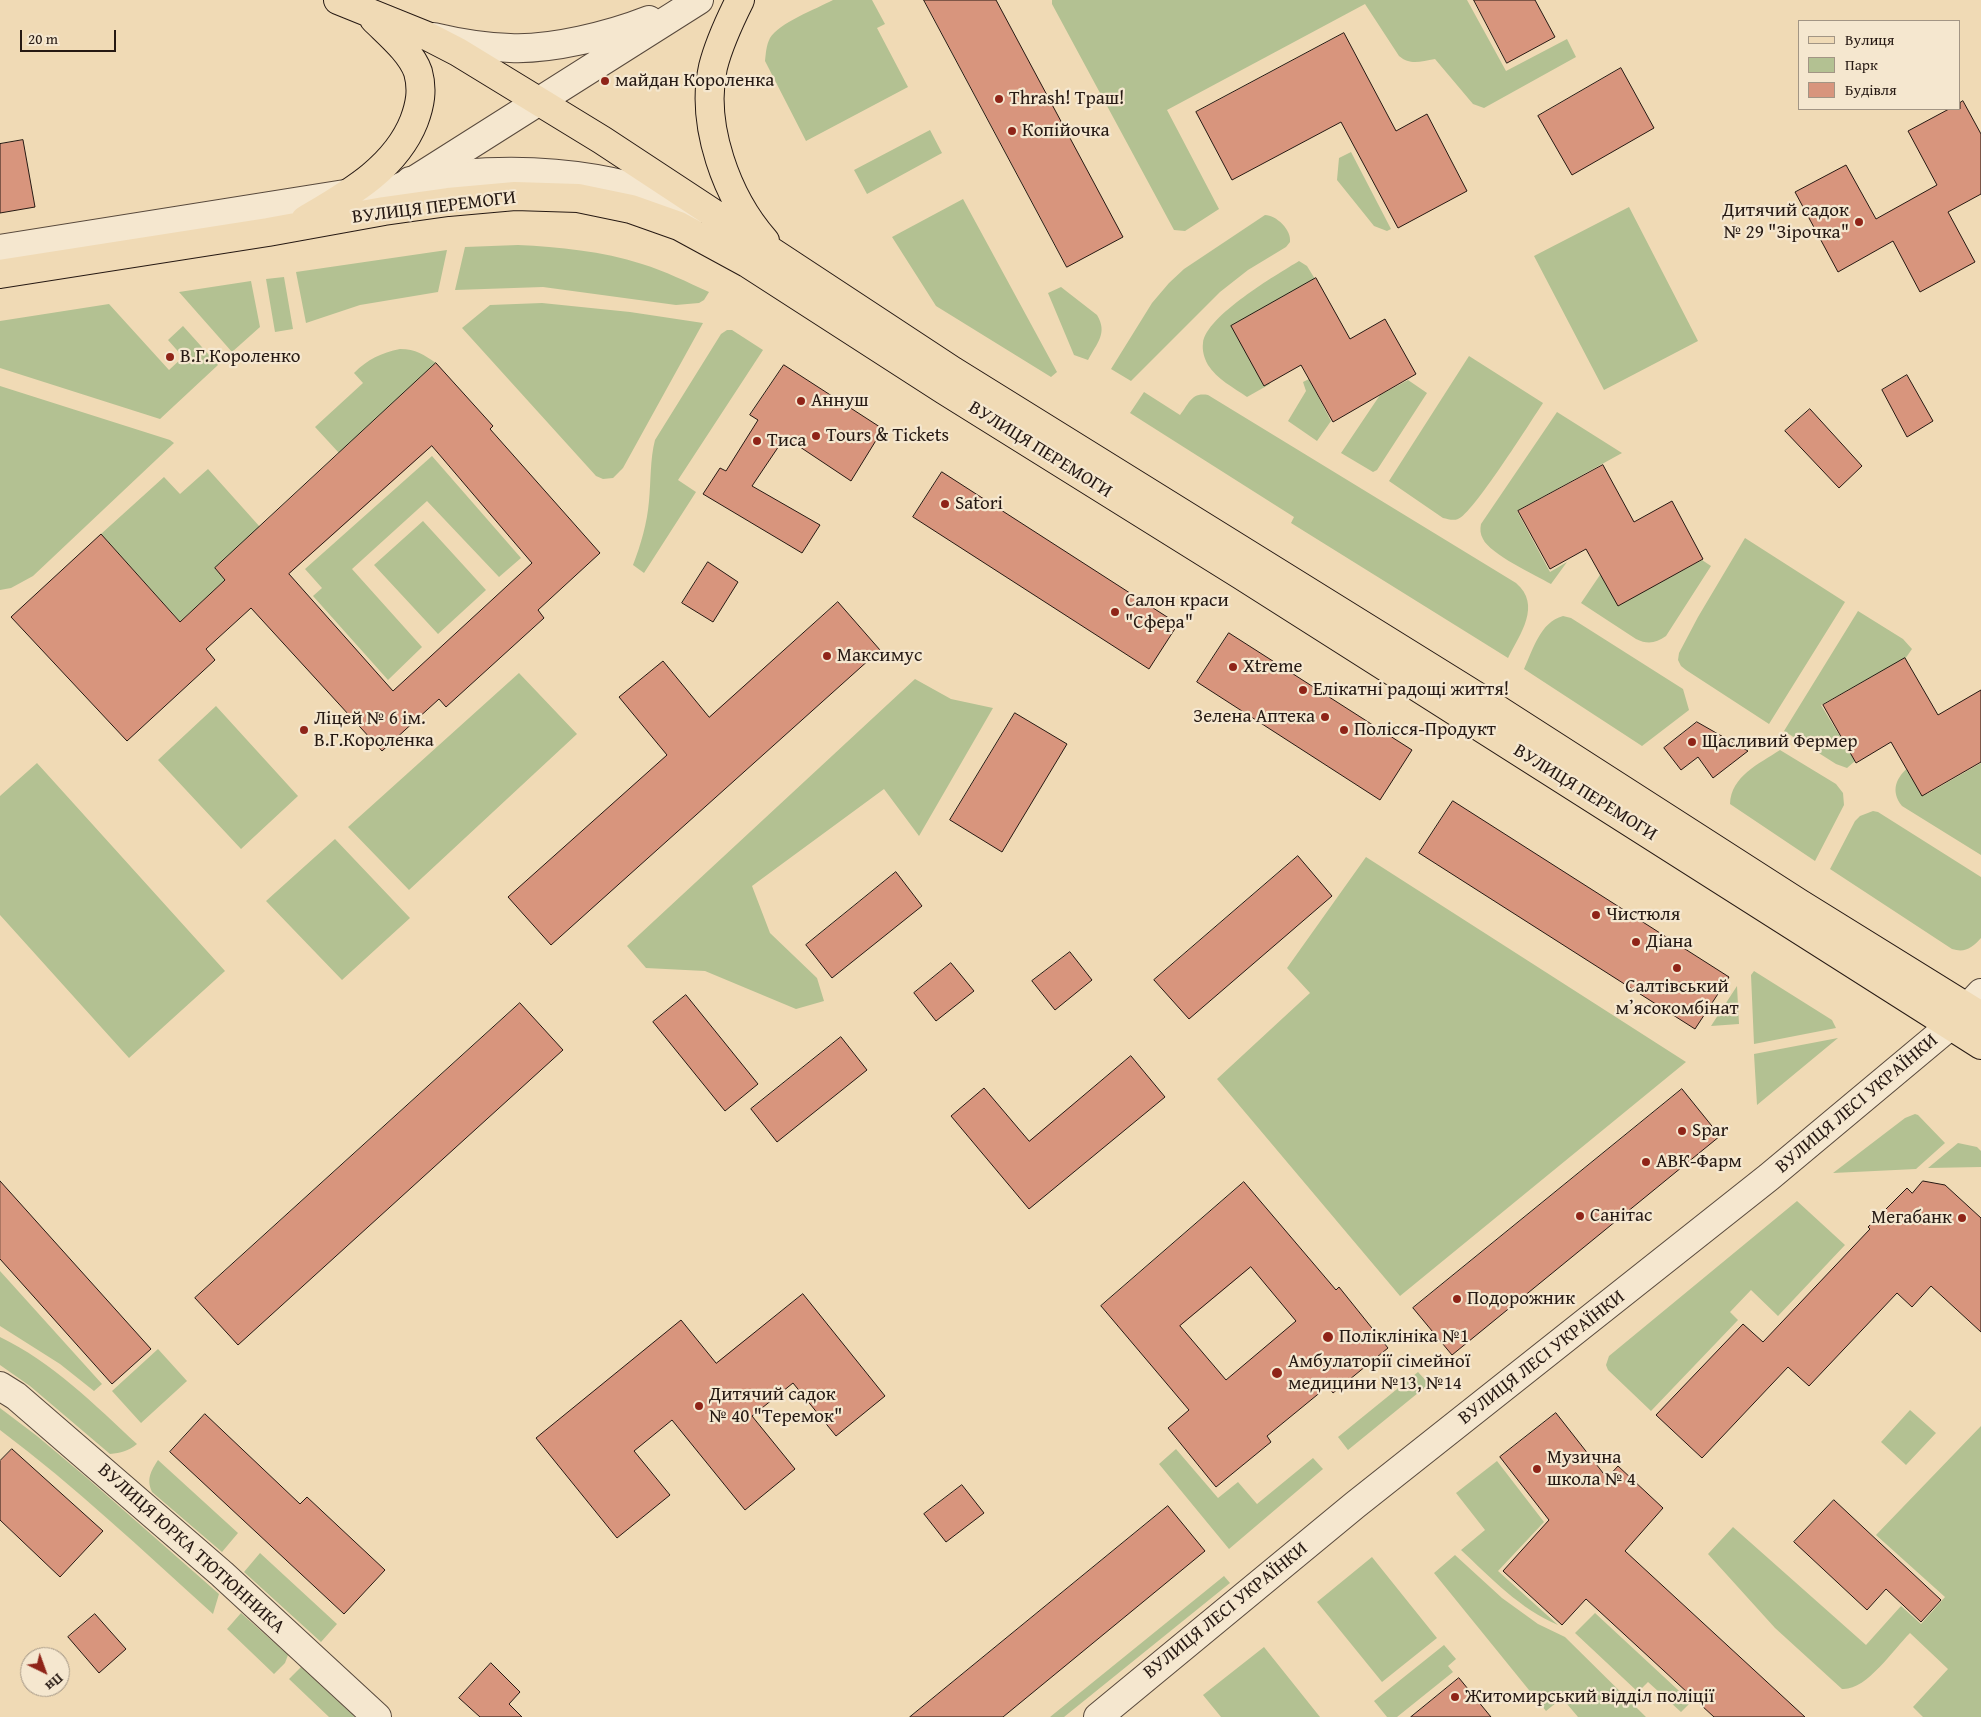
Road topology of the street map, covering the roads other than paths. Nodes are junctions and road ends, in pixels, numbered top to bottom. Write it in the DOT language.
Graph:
graph roads {
  1 [pos="338,0"];
  2 [pos="698,0"];
  3 [pos="740,0"];
  4 [pos="368,12"];
  5 [pos="427,36"];
  6 [pos="540,102"];
  7 [pos="413,181"];
  8 [pos="350,193"];
  9 [pos="729,225"];
  10 [pos="291,228"];
  11 [pos="0,249"];
  12 [pos="777,255"];
  13 [pos="0,274"];
  14 [pos="1970,1010"];
  15 [pos="1981,1045"];
  16 [pos="0,1386"];
  17 [pos="377,1717"];
  18 [pos="1098,1717"];
  1 -- 4 [label="main road"];
  2 -- 5 [label="street"];
  2 -- 6 [label="street"];
  3 -- 12 [label="main road"];
  4 -- 5 [label="main road"];
  4 -- 8 [label="main road"];
  5 -- 6 [label="main road"];
  6 -- 7 [label="street"];
  6 -- 9 [label="main road"];
  7 -- 8 [label="street, ВУЛИЦЯ ПЕРЕМОГИ"];
  7 -- 9 [label="street, ВУЛИЦЯ ПЕРЕМОГИ"];
  7 -- 10 [label="street"];
  8 -- 10 [label="main road"];
  8 -- 11 [label="street, ВУЛИЦЯ ПЕРЕМОГИ"];
  9 -- 12 [label="main road"];
  10 -- 13 [label="main road, ВУЛИЦЯ ПЕРЕМОГИ"];
  10 -- 14 [label="main road, ВУЛИЦЯ ПЕРЕМОГИ"];
  12 -- 14 [label="main road, ВУЛИЦЯ ПЕРЕМОГИ"];
  14 -- 15 [label="main road, ВУЛИЦЯ ПЕРЕМОГИ"];
  14 -- 18 [label="street, ВУЛИЦЯ ЛЕСІ УКРАЇНКИ"];
  16 -- 17 [label="street, ВУЛИЦЯ ЮРКА ТЮТЮННИКА"];
}
